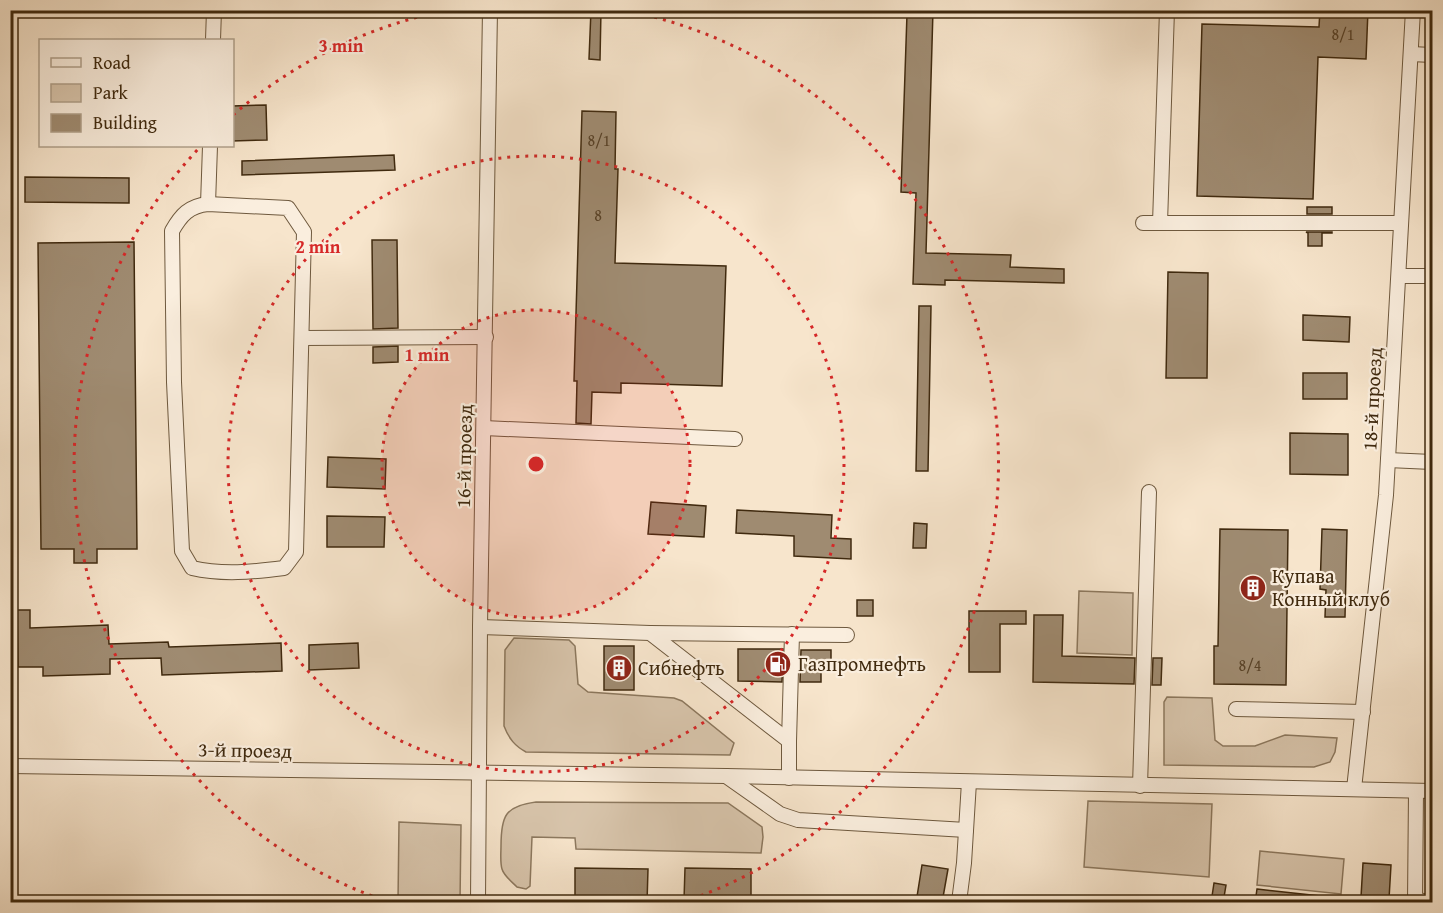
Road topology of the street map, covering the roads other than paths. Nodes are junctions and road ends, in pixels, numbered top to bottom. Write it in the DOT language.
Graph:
graph roads {
  1 [pos="214,10"];
  2 [pos="490,10"];
  3 [pos="1167,10"];
  4 [pos="1413,10"];
  5 [pos="213,39"];
  6 [pos="1411,54"];
  7 [pos="1432,55"];
  8 [pos="210,147"];
  9 [pos="208,204"];
  10 [pos="1143,223"];
  11 [pos="1160,223"];
  12 [pos="1401,223"];
  13 [pos="1399,276"];
  14 [pos="1432,276"];
  15 [pos="486,337"];
  16 [pos="302,338"];
  17 [pos="484,428"];
  18 [pos="735,439"];
  19 [pos="1388,460"];
  20 [pos="1432,462"];
  21 [pos="1149,492"];
  22 [pos="480,627"];
  23 [pos="650,633"];
  24 [pos="792,634"];
  25 [pos="847,635"];
  26 [pos="1236,709"];
  27 [pos="1363,712"];
  28 [pos="789,741"];
  29 [pos="10,766"];
  30 [pos="480,773"];
  31 [pos="726,776"];
  32 [pos="789,778"];
  33 [pos="969,782"];
  34 [pos="1140,786"];
  35 [pos="1354,789"];
  36 [pos="1416,791"];
  37 [pos="1432,791"];
  38 [pos="966,830"];
  39 [pos="1415,901"];
  40 [pos="1432,902"];
  41 [pos="478,903"];
  42 [pos="959,903"];
  1 -- 5 [label="street"];
  2 -- 15 [label="street, 16-й проезд"];
  3 -- 11 [label="street"];
  4 -- 6 [label="street, 18-й проезд"];
  6 -- 7 [label="street"];
  6 -- 12 [label="street, 18-й проезд"];
  8 -- 9 [label="street"];
  9 -- 16 [label="street"];
  9 -- 16 [label="street"];
  10 -- 11 [label="street"];
  11 -- 12 [label="street"];
  12 -- 13 [label="street, 18-й проезд"];
  13 -- 14 [label="street"];
  13 -- 19 [label="street, 18-й проезд"];
  15 -- 16 [label="street"];
  15 -- 17 [label="street, 16-й проезд"];
  17 -- 18 [label="street"];
  17 -- 22 [label="street, 16-й проезд"];
  19 -- 20 [label="street"];
  19 -- 27 [label="street, 18-й проезд"];
  21 -- 34 [label="street"];
  22 -- 23 [label="street"];
  22 -- 30 [label="street, 16-й проезд"];
  23 -- 24 [label="street"];
  23 -- 28 [label="street"];
  24 -- 25 [label="street"];
  24 -- 28 [label="street"];
  26 -- 27 [label="street"];
  27 -- 35 [label="street, 18-й проезд"];
  28 -- 32 [label="street"];
  29 -- 30 [label="street, 3-й проезд"];
  30 -- 31 [label="street, 3-й проезд"];
  30 -- 41 [label="street, 16-й проезд"];
  31 -- 32 [label="street, 3-й проезд"];
  31 -- 38 [label="street"];
  32 -- 33 [label="street, 3-й проезд"];
  33 -- 34 [label="street, 3-й проезд"];
  33 -- 38 [label="street"];
  34 -- 35 [label="street, 3-й проезд"];
  35 -- 36 [label="street, 3-й проезд"];
  36 -- 37 [label="street, 3-й проезд"];
  36 -- 39 [label="street"];
  38 -- 42 [label="street"];
  39 -- 40 [label="street"];
}
